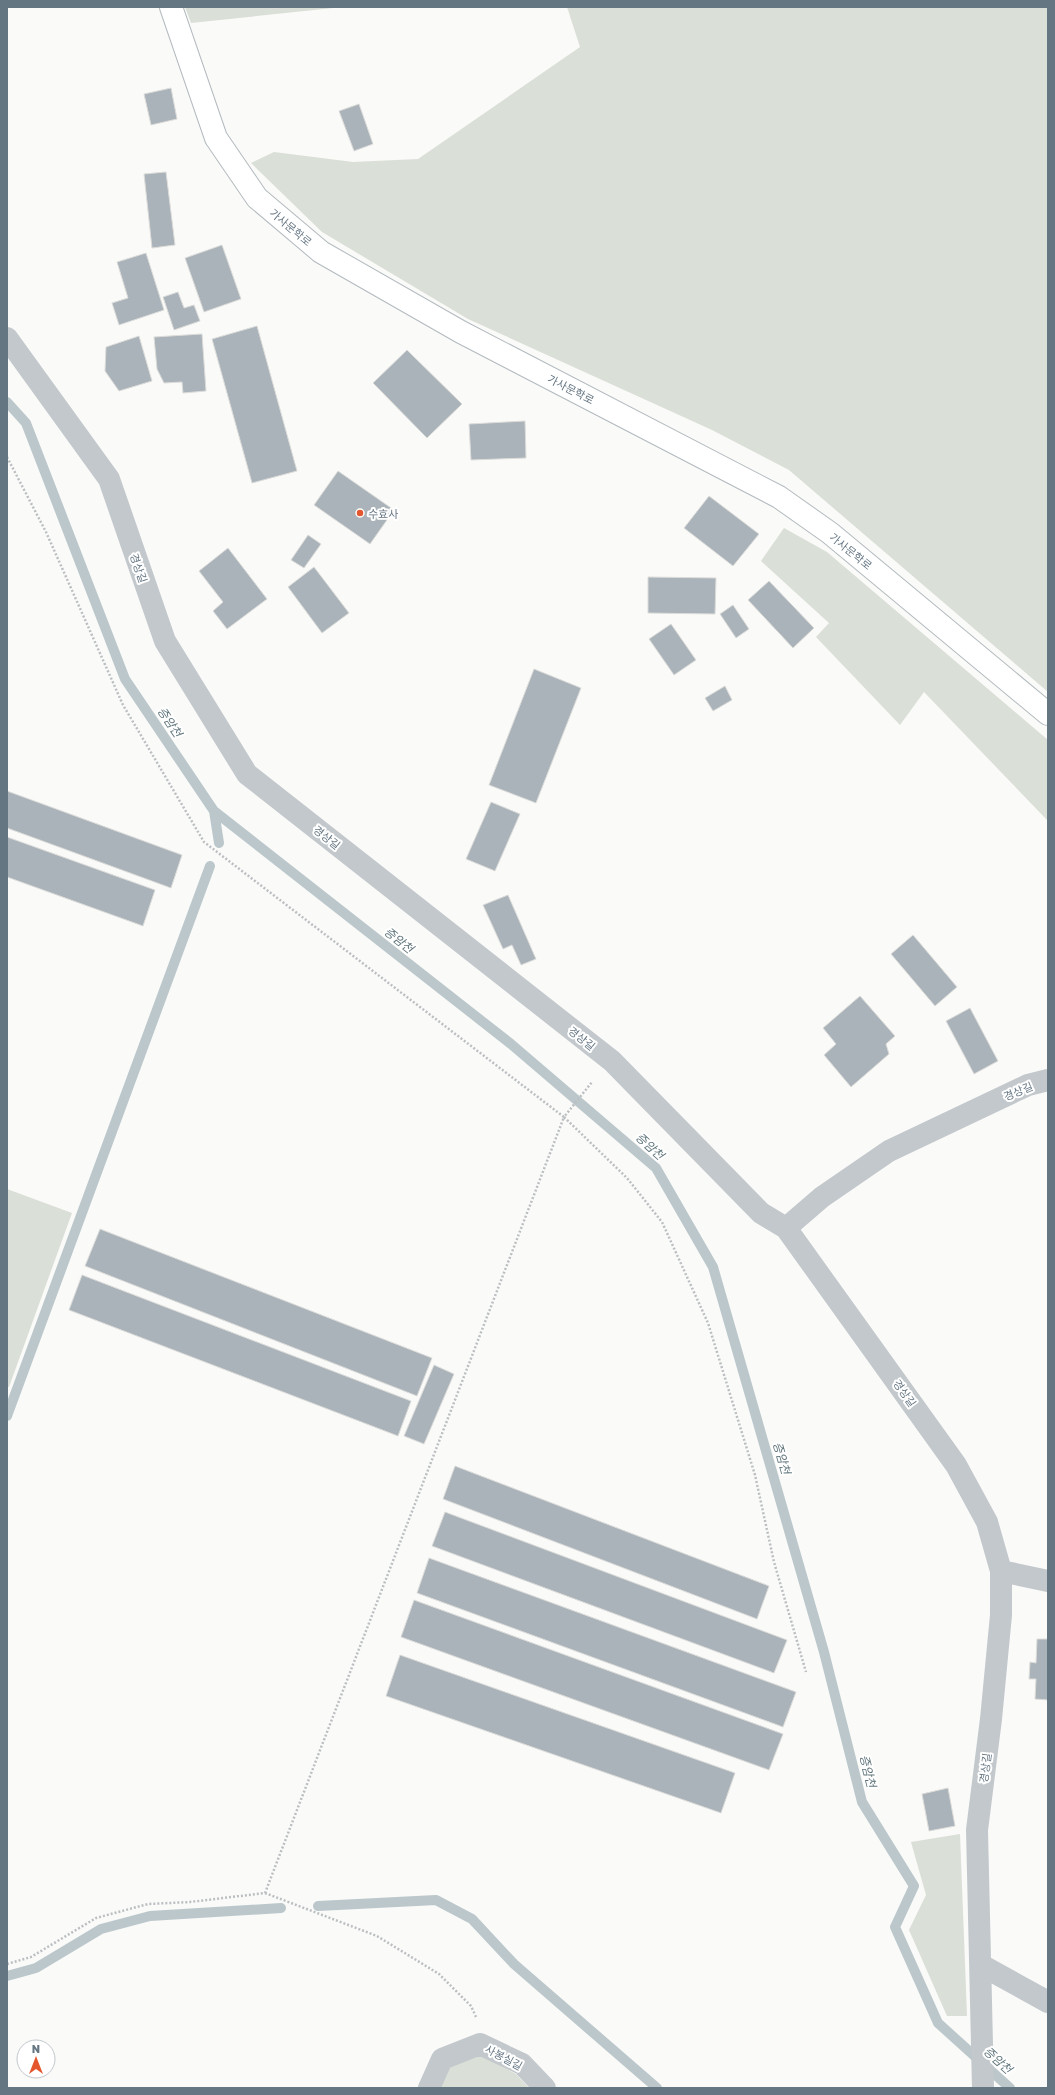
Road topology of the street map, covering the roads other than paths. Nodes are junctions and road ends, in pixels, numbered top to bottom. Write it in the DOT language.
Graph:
graph roads {
  1 [pos="171,7"];
  2 [pos="7,338"];
  3 [pos="1048,714"];
  4 [pos="1048,1080"];
  5 [pos="786,1228"];
  6 [pos="1001,1571"];
  7 [pos="1048,1581"];
  8 [pos="981,1965"];
  9 [pos="1048,2002"];
  10 [pos="983,2086"];
  11 [pos="429,2088"];
  12 [pos="545,2088"];
  1 -- 3 [label="main road, 가사문학로"];
  2 -- 5 [label="street, 경상길"];
  4 -- 5 [label="street, 경상길"];
  5 -- 6 [label="street, 경상길"];
  6 -- 7 [label="street"];
  6 -- 8 [label="street, 경상길"];
  8 -- 9 [label="street"];
  8 -- 10 [label="street, 경상길"];
  11 -- 12 [label="street, 사봉실길"];
}
